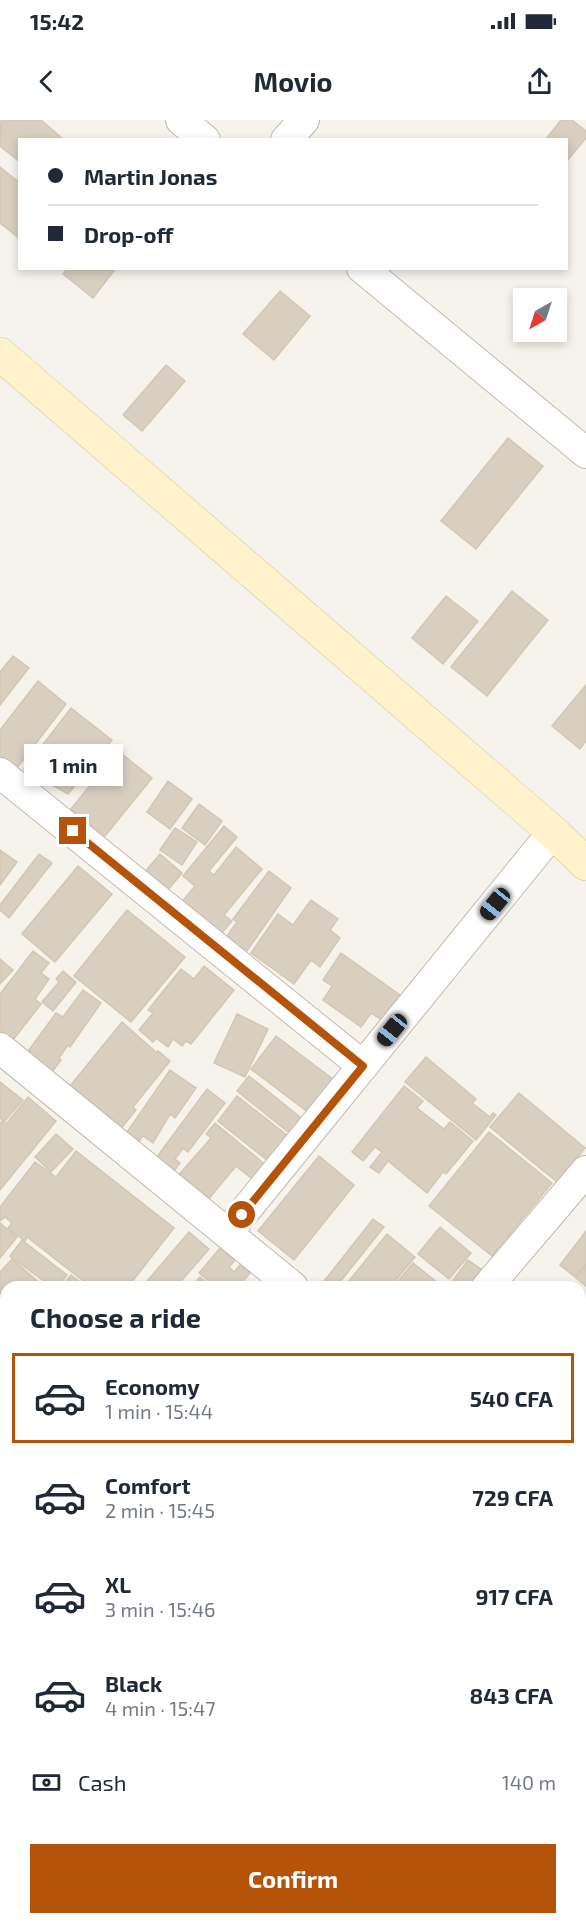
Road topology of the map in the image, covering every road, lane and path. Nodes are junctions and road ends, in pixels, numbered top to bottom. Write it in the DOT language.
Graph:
graph roads {
  1 [pos="181,120"];
  2 [pos="304,120"];
  3 [pos="203,138"];
  4 [pos="288,138"];
  5 [pos="364,270"];
  6 [pos="0,354"];
  7 [pos="586,453"];
  8 [pos="0,773"];
  9 [pos="553,832"];
  10 [pos="586,864"];
  11 [pos="0,1048"];
  12 [pos="363,1066"];
  13 [pos="586,1171"];
  14 [pos="227,1233"];
  15 [pos="286,1281"];
  16 [pos="492,1281"];
  1 -- 3 [label="street"];
  2 -- 4 [label="street"];
  5 -- 7 [label="street"];
  6 -- 9 [label="street"];
  8 -- 12 [label="street"];
  9 -- 10 [label="street"];
  9 -- 12 [label="street"];
  11 -- 14 [label="street"];
  12 -- 14 [label="street"];
  13 -- 16 [label="street"];
  14 -- 15 [label="street"];
}
